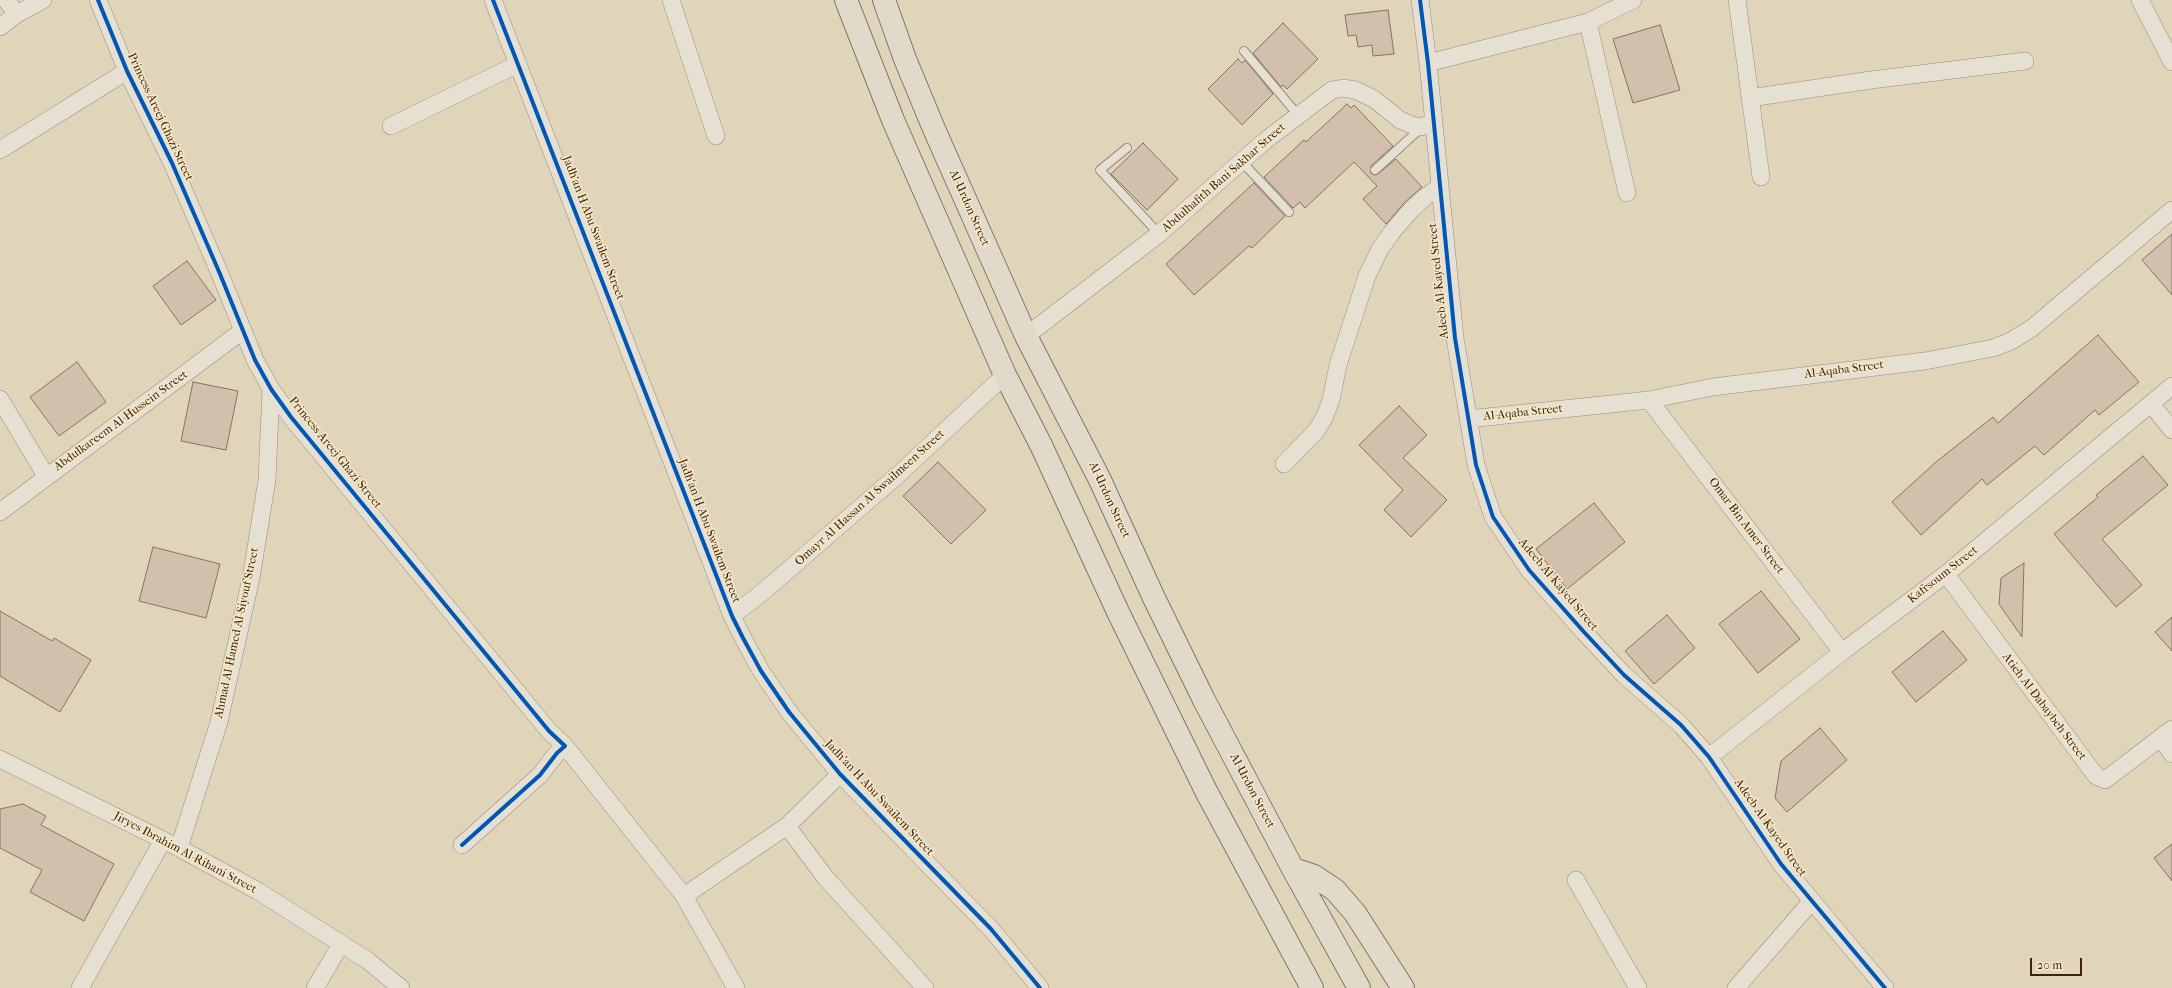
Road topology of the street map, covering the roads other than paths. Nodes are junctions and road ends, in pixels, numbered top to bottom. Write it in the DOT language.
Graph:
graph roads {
  1 [pos="6,0"];
  2 [pos="43,0"];
  3 [pos="98,0"];
  4 [pos="493,0"];
  5 [pos="671,0"];
  6 [pos="846,0"];
  7 [pos="884,0"];
  8 [pos="1420,0"];
  9 [pos="1633,0"];
  10 [pos="1737,0"];
  11 [pos="2140,0"];
  12 [pos="17,14"];
  13 [pos="1588,22"];
  14 [pos="0,26"];
  15 [pos="1244,51"];
  16 [pos="2025,62"];
  17 [pos="2172,62"];
  18 [pos="1428,63"];
  19 [pos="518,64"];
  20 [pos="127,71"];
  21 [pos="1750,98"];
  22 [pos="1298,115"];
  23 [pos="1427,124"];
  24 [pos="391,126"];
  25 [pos="716,136"];
  26 [pos="1127,148"];
  27 [pos="0,150"];
  28 [pos="1242,163"];
  29 [pos="1375,170"];
  30 [pos="1760,177"];
  31 [pos="1439,187"];
  32 [pos="1627,193"];
  33 [pos="2172,211"];
  34 [pos="1289,212"];
  35 [pos="1159,234"];
  36 [pos="242,331"];
  37 [pos="1026,336"];
  38 [pos="1005,375"];
  39 [pos="2172,386"];
  40 [pos="271,389"];
  41 [pos="0,399"];
  42 [pos="1650,400"];
  43 [pos="2151,404"];
  44 [pos="1468,419"];
  45 [pos="2172,430"];
  46 [pos="1284,464"];
  47 [pos="46,476"];
  48 [pos="0,512"];
  49 [pos="1946,574"];
  50 [pos="732,616"];
  51 [pos="1842,652"];
  52 [pos="2166,734"];
  53 [pos="565,746"];
  54 [pos="2172,754"];
  55 [pos="1709,757"];
  56 [pos="0,759"];
  57 [pos="840,774"];
  58 [pos="787,826"];
  59 [pos="163,840"];
  60 [pos="462,845"];
  61 [pos="179,848"];
  62 [pos="1292,869"];
  63 [pos="1576,880"];
  64 [pos="684,896"];
  65 [pos="1811,902"];
  66 [pos="1280,929"];
  67 [pos="341,944"];
  68 [pos="80,988"];
  69 [pos="315,988"];
  70 [pos="401,988"];
  71 [pos="736,988"];
  72 [pos="925,988"];
  73 [pos="1040,988"];
  74 [pos="1304,988"];
  75 [pos="1312,988"];
  76 [pos="1359,988"];
  77 [pos="1403,988"];
  78 [pos="1638,988"];
  79 [pos="1736,988"];
  80 [pos="1885,988"];
  1 -- 12 [label="street"];
  2 -- 12 [label="street"];
  3 -- 20 [label="street, Princess Areej Ghazi Street"];
  4 -- 19 [label="street, Jadh‘an H Abu Swailem Street"];
  5 -- 25 [label="street"];
  6 -- 38 [label="highway"];
  7 -- 37 [label="highway, Al-Urdon Street"];
  8 -- 18 [label="street, Adeeb Al-Kayed Street"];
  9 -- 13 [label="street"];
  10 -- 21 [label="street"];
  11 -- 17 [label="street"];
  12 -- 14 [label="street"];
  13 -- 18 [label="street"];
  13 -- 32 [label="street"];
  15 -- 22 [label="lane"];
  16 -- 21 [label="street"];
  18 -- 23 [label="street, Adeeb Al-Kayed Street"];
  19 -- 24 [label="street"];
  19 -- 50 [label="street, Jadh‘an H Abu Swailem Street"];
  20 -- 27 [label="street"];
  20 -- 36 [label="street, Princess Areej Ghazi Street"];
  21 -- 30 [label="street"];
  22 -- 23 [label="street, Abdulhafith Bani Sakhar Street"];
  22 -- 28 [label="street, Abdulhafith Bani Sakhar Street"];
  23 -- 29 [label="lane"];
  23 -- 31 [label="street, Adeeb Al-Kayed Street"];
  26 -- 35 [label="lane"];
  28 -- 34 [label="lane"];
  28 -- 35 [label="street, Abdulhafith Bani Sakhar Street"];
  31 -- 44 [label="street, Adeeb Al-Kayed Street"];
  31 -- 46 [label="street"];
  33 -- 42 [label="street, Al-Aqaba Street"];
  35 -- 37 [label="street, Abdulhafith Bani Sakhar Street"];
  36 -- 40 [label="street, Princess Areej Ghazi Street"];
  36 -- 47 [label="street, Abdulkareem Al-Hussein Street"];
  37 -- 62 [label="highway, Al-Urdon Street"];
  38 -- 50 [label="street, Omayr Al-Hassan Al-Swailmeen Street"];
  38 -- 66 [label="highway"];
  39 -- 43 [label="street, Kafrsoum Street"];
  40 -- 53 [label="street, Princess Areej Ghazi Street"];
  40 -- 61 [label="street, Ahmad Al-Hamed Al-Siyouf Street"];
  41 -- 47 [label="street"];
  42 -- 44 [label="street, Al-Aqaba Street"];
  42 -- 51 [label="street, Omar Bin Amer Street"];
  43 -- 45 [label="street"];
  43 -- 49 [label="street, Kafrsoum Street"];
  44 -- 55 [label="street, Adeeb Al-Kayed Street"];
  47 -- 48 [label="street, Abdulkareem Al-Hussein Street"];
  49 -- 51 [label="street, Kafrsoum Street"];
  49 -- 52 [label="street, Atieh Al-Dabaybeh Street"];
  50 -- 57 [label="street, Jadh‘an H Abu Swailem Street"];
  51 -- 55 [label="street, Kafrsoum Street"];
  52 -- 54 [label="street"];
  53 -- 60 [label="street"];
  53 -- 64 [label="street, Princess Areej Ghazi Street"];
  55 -- 65 [label="street, Adeeb Al-Kayed Street"];
  56 -- 59 [label="street, Jiryes Ibrahim Al-Rihani Street"];
  57 -- 58 [label="street"];
  57 -- 73 [label="street, Jadh‘an H Abu Swailem Street"];
  58 -- 64 [label="street"];
  58 -- 72 [label="street"];
  59 -- 61 [label="street, Jiryes Ibrahim Al-Rihani Street"];
  59 -- 68 [label="street"];
  61 -- 67 [label="street, Jiryes Ibrahim Al-Rihani Street"];
  62 -- 76 [label="highway, Al-Urdon Street"];
  62 -- 77 [label="highway"];
  63 -- 78 [label="street"];
  64 -- 71 [label="street, Princess Areej Ghazi Street"];
  65 -- 79 [label="street"];
  65 -- 80 [label="street, Adeeb Al-Kayed Street"];
  66 -- 74 [label="highway"];
  66 -- 75 [label="highway"];
  67 -- 69 [label="street"];
  67 -- 70 [label="street, Jiryes Ibrahim Al-Rihani Street"];
}
